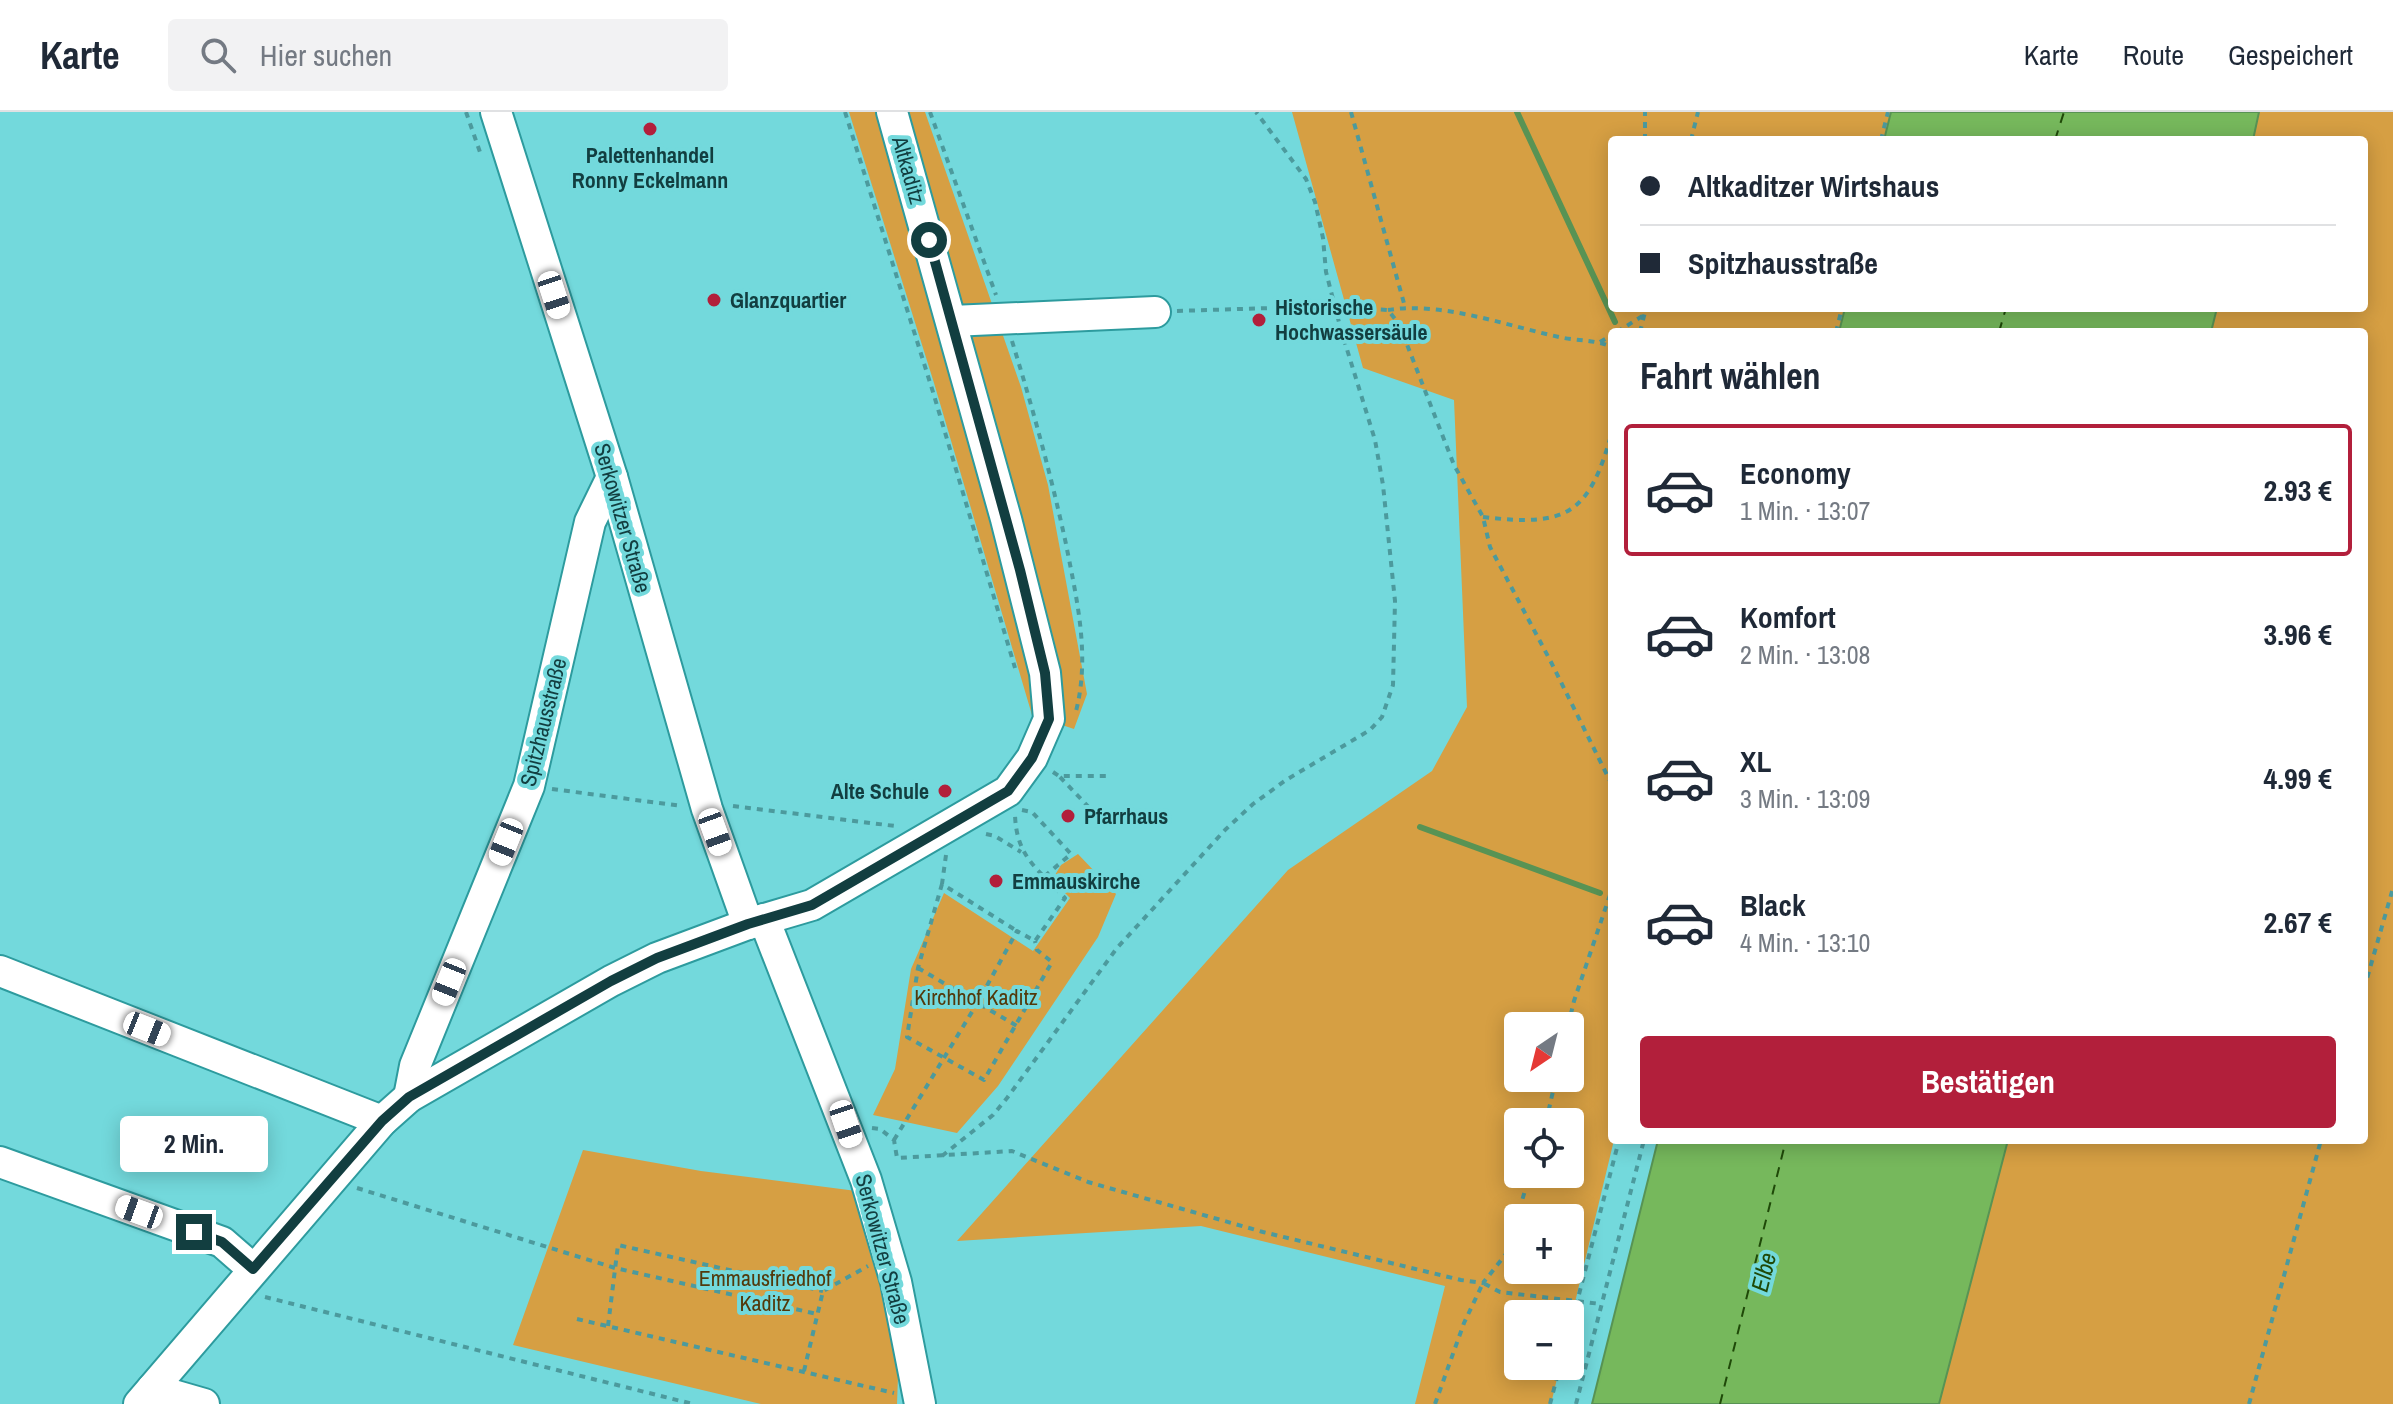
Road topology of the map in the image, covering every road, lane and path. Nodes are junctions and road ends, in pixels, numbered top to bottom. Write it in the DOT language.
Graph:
graph roads {
  1 [pos="496,112"];
  2 [pos="845,112"];
  3 [pos="892,112"];
  4 [pos="930,112"];
  5 [pos="1256,112"];
  6 [pos="1351,112"];
  7 [pos="1645,112"];
  8 [pos="1698,112"];
  9 [pos="1888,112"];
  10 [pos="1645,136"];
  11 [pos="1692,136"];
  12 [pos="1882,136"];
  13 [pos="1335,306"];
  14 [pos="1405,307"];
  15 [pos="1388,310"];
  16 [pos="1155,312"];
  17 [pos="1645,312"];
  18 [pos="1644,315"];
  19 [pos="1005,319"];
  20 [pos="952,321"];
  21 [pos="1623,328"];
  22 [pos="1641,328"];
  23 [pos="1608,337"];
  24 [pos="1600,342"];
  25 [pos="1608,345"];
  26 [pos="1608,444"];
  27 [pos="612,477"];
  28 [pos="1483,517"];
  29 [pos="1016,672"];
  30 [pos="1074,717"];
  31 [pos="1032,758"];
  32 [pos="1059,776"];
  33 [pos="1110,776"];
  34 [pos="1608,777"];
  35 [pos="1100,819"];
  36 [pos="982,833"];
  37 [pos="947,849"];
  38 [pos="1023,853"];
  39 [pos="1045,876"];
  40 [pos="942,884"];
  41 [pos="2393,888"];
  42 [pos="1608,901"];
  43 [pos="756,921"];
  44 [pos="1017,931"];
  45 [pos="1035,941"];
  46 [pos="918,968"];
  47 [pos="0,971"];
  48 [pos="2368,975"];
  49 [pos="978,1002"];
  50 [pos="1572,1012"];
  51 [pos="1017,1026"];
  52 [pos="944,1057"];
  53 [pos="409,1097"];
  54 [pos="382,1121"];
  55 [pos="846,1124"];
  56 [pos="894,1140"];
  57 [pos="1618,1144"];
  58 [pos="1643,1144"];
  59 [pos="2320,1144"];
  60 [pos="942,1156"];
  61 [pos="0,1162"];
  62 [pos="331,1180"];
  63 [pos="1526,1188"];
  64 [pos="885,1243"];
  65 [pos="615,1268"];
  66 [pos="244,1279"];
  67 [pos="1483,1283"];
  68 [pos="823,1291"];
  69 [pos="1569,1300"];
  70 [pos="1578,1300"];
  71 [pos="1584,1302"];
  72 [pos="1601,1304"];
  73 [pos="817,1314"];
  74 [pos="577,1319"];
  75 [pos="608,1326"];
  76 [pos="804,1371"];
  77 [pos="1556,1380"];
  78 [pos="145,1397"];
  79 [pos="920,1401"];
  80 [pos="204,1404"];
  81 [pos="693,1404"];
  82 [pos="1435,1404"];
  83 [pos="1550,1404"];
  84 [pos="1576,1404"];
  85 [pos="2249,1404"];
  1 -- 27 [label="street, Serkowitzer Straße"];
  2 -- 29 [label="path"];
  3 -- 20 [label="street, Altkaditz"];
  4 -- 19 [label="path"];
  5 -- 13 [label="path"];
  6 -- 14 [label="path"];
  7 -- 10 [label="path"];
  8 -- 11 [label="path"];
  9 -- 12 [label="path"];
  13 -- 15 [label="path"];
  13 -- 16 [label="path"];
  13 -- 60 [label="path"];
  14 -- 15 [label="path"];
  14 -- 24 [label="path"];
  15 -- 28 [label="path"];
  16 -- 19 [label="street"];
  17 -- 18 [label="path"];
  18 -- 21 [label="path"];
  18 -- 22 [label="path"];
  19 -- 20 [label="street"];
  19 -- 30 [label="path"];
  20 -- 31 [label="street, Altkaditz"];
  23 -- 24 [label="path"];
  24 -- 25 [label="path"];
  26 -- 28 [label="path"];
  27 -- 43 [label="street, Serkowitzer Straße"];
  27 -- 53 [label="street, Spitzhausstraße"];
  28 -- 34 [label="path"];
  31 -- 32 [label="path"];
  31 -- 43 [label="street, Altkaditz"];
  32 -- 33 [label="path"];
  32 -- 35 [label="path"];
  36 -- 38 [label="path"];
  37 -- 40 [label="path"];
  38 -- 39 [label="path"];
  38 -- 39 [label="path"];
  39 -- 45 [label="path"];
  40 -- 44 [label="path"];
  40 -- 46 [label="path"];
  41 -- 48 [label="path"];
  42 -- 50 [label="path"];
  43 -- 53 [label="street"];
  43 -- 55 [label="street, Serkowitzer Straße"];
  44 -- 45 [label="path"];
  44 -- 49 [label="path"];
  45 -- 51 [label="path"];
  46 -- 49 [label="path"];
  46 -- 52 [label="path"];
  47 -- 54 [label="street"];
  49 -- 51 [label="path"];
  49 -- 52 [label="path"];
  51 -- 52 [label="path"];
  52 -- 56 [label="path"];
  53 -- 54 [label="street"];
  54 -- 62 [label="street"];
  55 -- 56 [label="path"];
  55 -- 64 [label="street, Serkowitzer Straße"];
  56 -- 60 [label="path"];
  57 -- 70 [label="path"];
  58 -- 72 [label="path"];
  59 -- 85 [label="path"];
  60 -- 67 [label="path"];
  61 -- 66 [label="street"];
  62 -- 65 [label="path"];
  62 -- 66 [label="street"];
  63 -- 67 [label="path"];
  64 -- 68 [label="path"];
  64 -- 79 [label="street, Serkowitzer Straße"];
  65 -- 68 [label="path"];
  65 -- 73 [label="path"];
  65 -- 75 [label="path"];
  66 -- 78 [label="street"];
  66 -- 81 [label="path"];
  67 -- 69 [label="path"];
  67 -- 82 [label="path"];
  68 -- 73 [label="path"];
  71 -- 72 [label="path"];
  72 -- 84 [label="path"];
  73 -- 76 [label="path"];
  74 -- 75 [label="path"];
  75 -- 76 [label="path"];
  76 -- 79 [label="path"];
  77 -- 83 [label="path"];
  78 -- 80 [label="street"];
}
